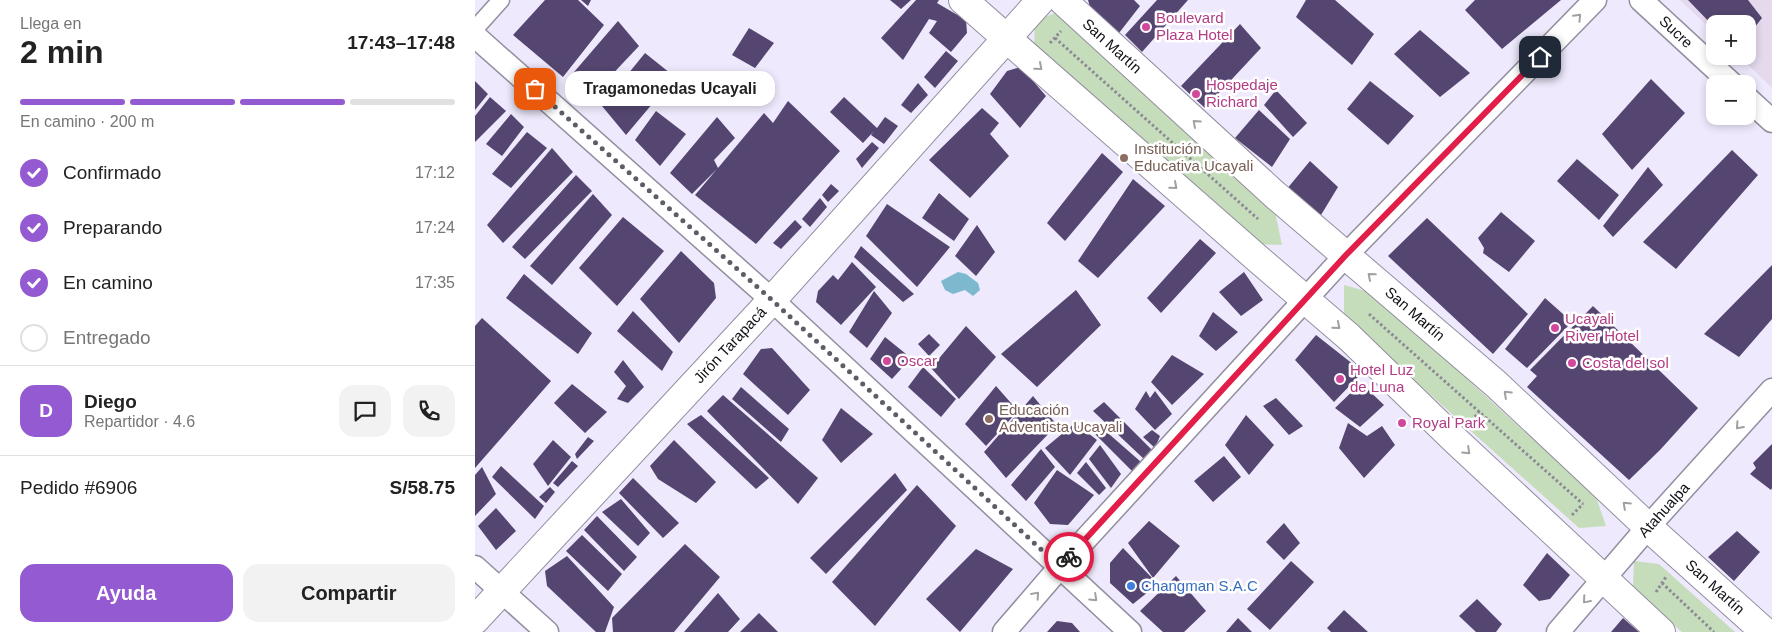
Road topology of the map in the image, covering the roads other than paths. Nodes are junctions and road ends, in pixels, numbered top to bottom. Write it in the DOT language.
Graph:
graph roads {
  1 [pos="501,0"];
  2 [pos="963,0"];
  3 [pos="1041,0"];
  4 [pos="1595,0"];
  5 [pos="1641,0"];
  6 [pos="1069,7"];
  7 [pos="475,29"];
  8 [pos="475,36"];
  9 [pos="1007,38"];
  10 [pos="1722,75"];
  11 [pos="1756,106"];
  12 [pos="1772,121"];
  13 [pos="1346,255"];
  14 [pos="772,300"];
  15 [pos="1305,300"];
  16 [pos="1772,390"];
  17 [pos="1648,527"];
  18 [pos="475,567"];
  19 [pos="1060,567"];
  20 [pos="1605,578"];
  21 [pos="501,591"];
  22 [pos="475,620"];
  23 [pos="1651,623"];
  24 [pos="547,632"];
  25 [pos="1004,632"];
  26 [pos="1130,632"];
  27 [pos="1558,632"];
  28 [pos="1765,632"];
  1 -- 7 [label="street"];
  2 -- 9 [label="main road"];
  3 -- 9 [label="main road, Jirón Tarapacá"];
  13 -- 4 [label="street, one-way"];
  5 -- 10 [label="street, Sucre"];
  13 -- 6 [label="main road, San Martín, one-way"];
  8 -- 14 [label="street"];
  9 -- 14 [label="main road, Jirón Tarapacá"];
  9 -- 15 [label="main road, one-way"];
  11 -- 12 [label="street"];
  13 -- 15 [label="street"];
  17 -- 13 [label="main road, San Martín, one-way"];
  14 -- 19 [label="street"];
  14 -- 21 [label="main road, Jirón Tarapacá"];
  15 -- 19 [label="street"];
  15 -- 20 [label="main road, one-way"];
  16 -- 17 [label="street, Atahualpa, one-way"];
  17 -- 20 [label="street, Atahualpa"];
  17 -- 28 [label="main road, San Martín"];
  18 -- 21 [label="street"];
  25 -- 19 [label="street, one-way"];
  19 -- 26 [label="street, one-way"];
  20 -- 23 [label="main road"];
  20 -- 27 [label="street, Atahualpa, one-way"];
  21 -- 22 [label="main road, Jirón Tarapacá"];
  21 -- 24 [label="street"];
}
